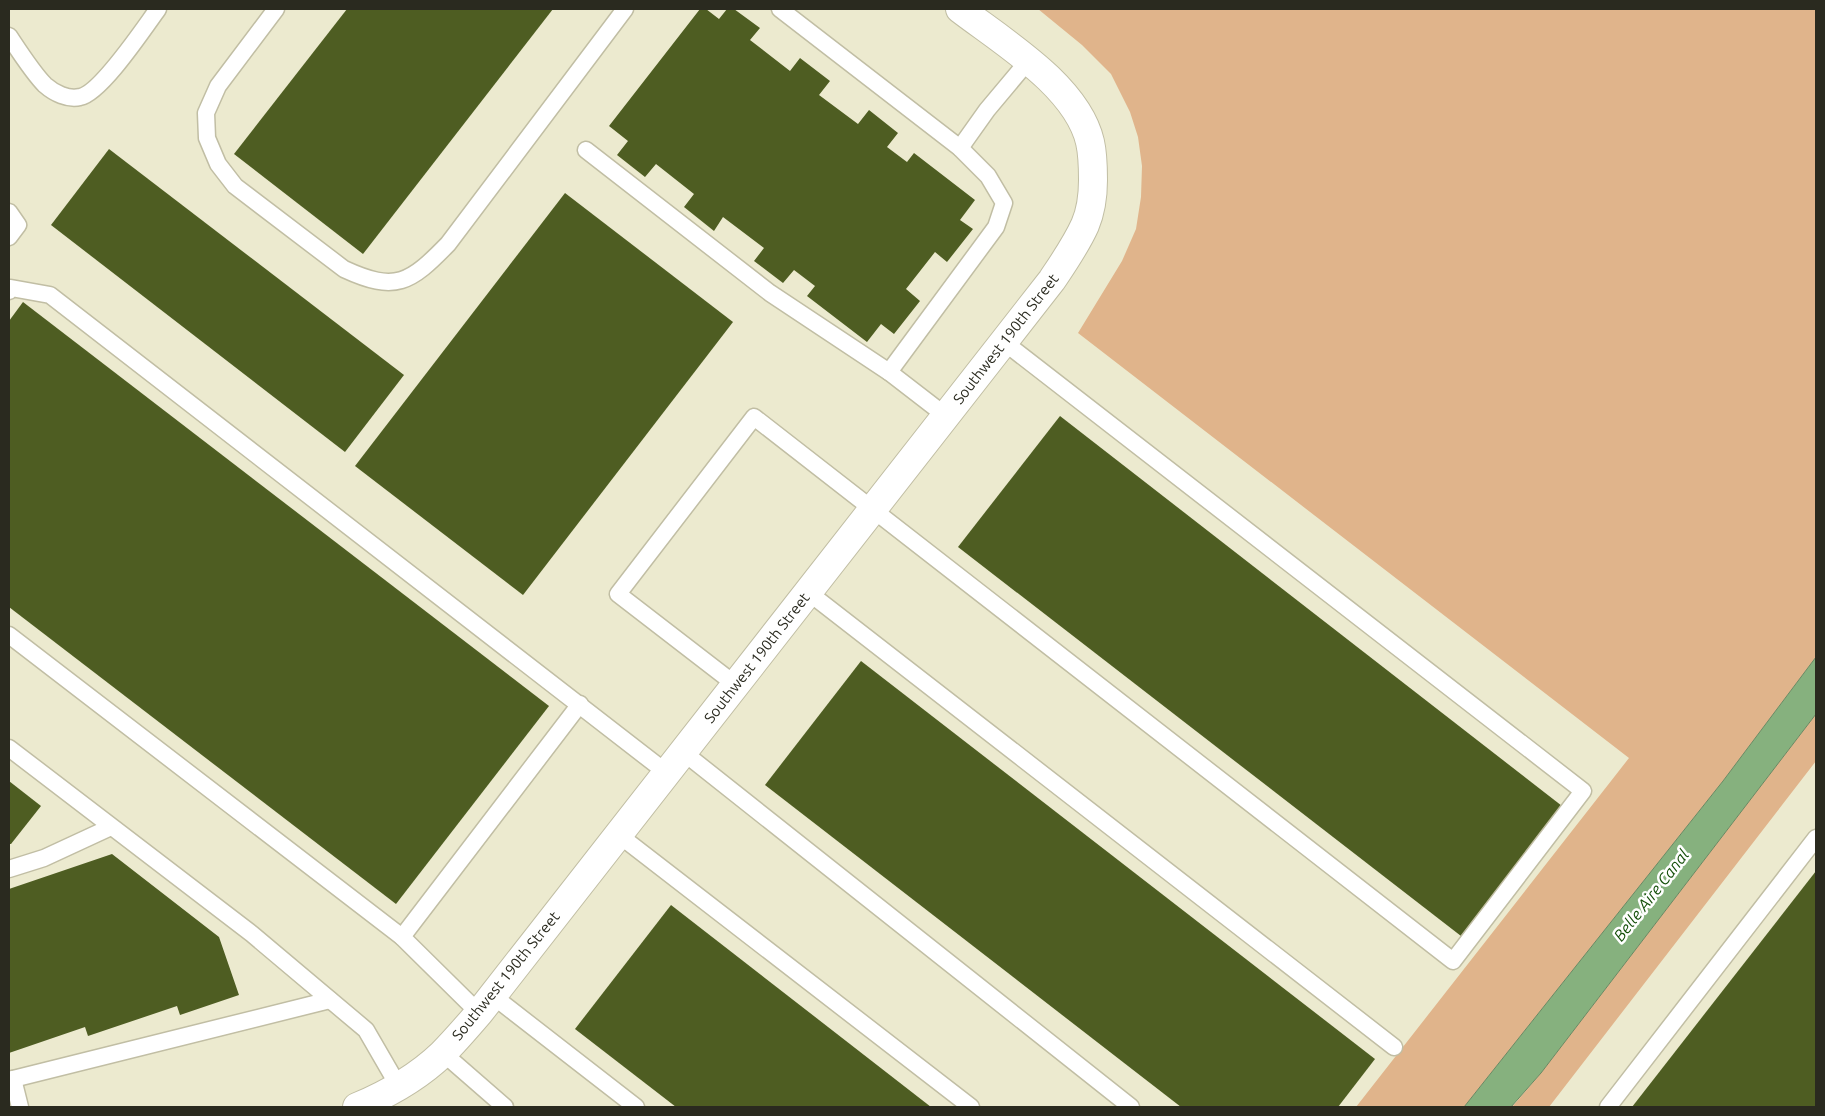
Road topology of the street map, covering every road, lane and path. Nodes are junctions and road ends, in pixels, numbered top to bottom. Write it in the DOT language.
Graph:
graph roads {
  1 [pos="158,9"];
  2 [pos="276,9"];
  3 [pos="625,9"];
  4 [pos="780,9"];
  5 [pos="960,9"];
  6 [pos="9,36"];
  7 [pos="1028,61"];
  8 [pos="960,148"];
  9 [pos="586,150"];
  10 [pos="9,212"];
  11 [pos="9,237"];
  12 [pos="9,291"];
  13 [pos="1004,342"];
  14 [pos="890,372"];
  15 [pos="946,416"];
  16 [pos="874,509"];
  17 [pos="808,592"];
  18 [pos="9,635"];
  19 [pos="736,685"];
  20 [pos="580,704"];
  21 [pos="9,748"];
  22 [pos="675,762"];
  23 [pos="111,827"];
  24 [pos="619,835"];
  25 [pos="1816,838"];
  26 [pos="9,869"];
  27 [pos="402,937"];
  28 [pos="330,1000"];
  29 [pos="486,1005"];
  30 [pos="1394,1047"];
  31 [pos="443,1053"];
  32 [pos="11,1079"];
  33 [pos="399,1087"];
  34 [pos="20,1107"];
  35 [pos="357,1107"];
  36 [pos="505,1107"];
  37 [pos="636,1107"];
  38 [pos="971,1107"];
  39 [pos="1131,1107"];
  40 [pos="1608,1107"];
  1 -- 6 [label="lane"];
  2 -- 3 [label="lane"];
  4 -- 8 [label="lane"];
  5 -- 7 [label="street, Southwest 190th Street"];
  7 -- 8 [label="lane"];
  7 -- 13 [label="street, Southwest 190th Street"];
  8 -- 14 [label="lane"];
  9 -- 14 [label="lane"];
  10 -- 11 [label="lane"];
  12 -- 20 [label="lane"];
  13 -- 15 [label="street, Southwest 190th Street"];
  13 -- 16 [label="lane"];
  14 -- 15 [label="lane"];
  15 -- 16 [label="street, Southwest 190th Street"];
  16 -- 17 [label="street, Southwest 190th Street"];
  16 -- 19 [label="lane"];
  17 -- 19 [label="street, Southwest 190th Street"];
  17 -- 30 [label="lane"];
  18 -- 27 [label="lane"];
  19 -- 22 [label="street, Southwest 190th Street"];
  20 -- 22 [label="lane"];
  20 -- 27 [label="lane"];
  21 -- 23 [label="lane"];
  22 -- 24 [label="street, Southwest 190th Street"];
  22 -- 39 [label="lane"];
  23 -- 26 [label="lane"];
  23 -- 28 [label="lane"];
  24 -- 29 [label="street, Southwest 190th Street"];
  24 -- 38 [label="lane"];
  25 -- 40 [label="lane"];
  27 -- 29 [label="lane"];
  28 -- 32 [label="lane"];
  28 -- 33 [label="lane"];
  29 -- 31 [label="street, Southwest 190th Street"];
  29 -- 37 [label="lane"];
  31 -- 33 [label="street, Southwest 190th Street"];
  31 -- 36 [label="lane"];
  32 -- 34 [label="lane"];
  33 -- 35 [label="street, Southwest 190th Street"];
}
